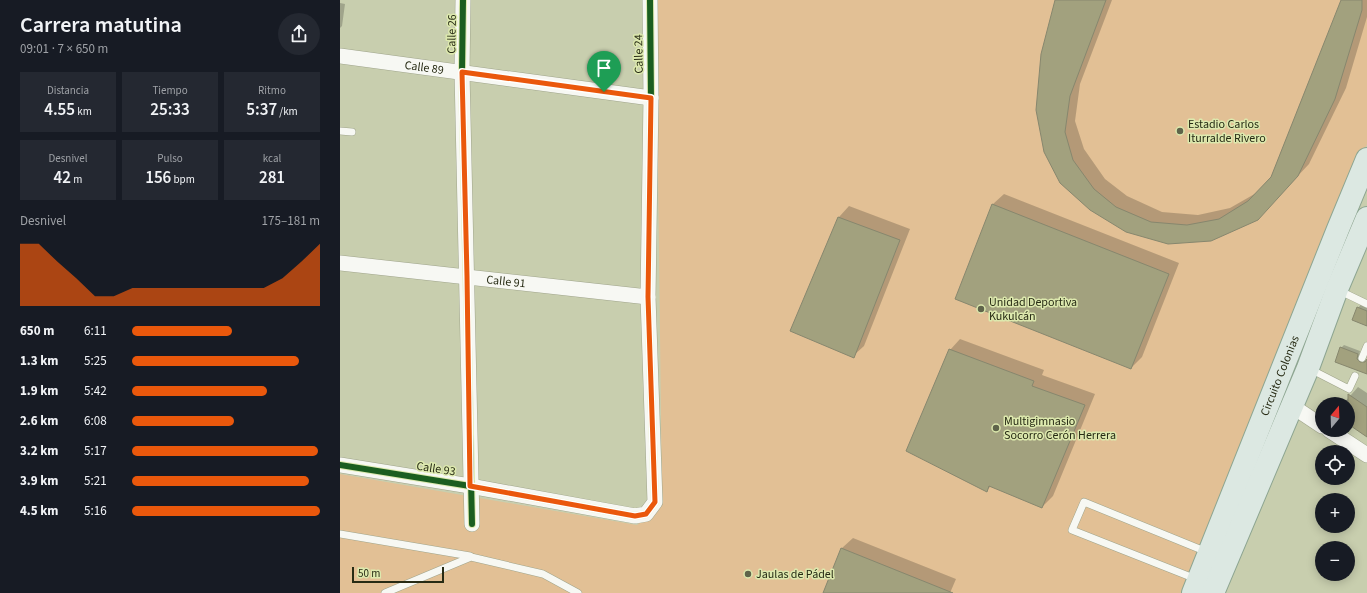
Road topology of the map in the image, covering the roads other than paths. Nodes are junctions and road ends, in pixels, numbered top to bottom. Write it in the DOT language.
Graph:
graph roads {
  1 [pos="463,0"];
  2 [pos="650,0"];
  3 [pos="340,56"];
  4 [pos="462,72"];
  5 [pos="651,98"];
  6 [pos="340,131"];
  7 [pos="352,132"];
  8 [pos="1367,159"];
  9 [pos="1366,227"];
  10 [pos="340,263"];
  11 [pos="467,276"];
  12 [pos="1337,290"];
  13 [pos="648,297"];
  14 [pos="1367,304"];
  15 [pos="1367,346"];
  16 [pos="1362,358"];
  17 [pos="1308,368"];
  18 [pos="1355,376"];
  19 [pos="1292,406"];
  20 [pos="1315,421"];
  21 [pos="1339,437"];
  22 [pos="1367,456"];
  23 [pos="340,465"];
  24 [pos="470,486"];
  25 [pos="646,514"];
  26 [pos="472,524"];
  27 [pos="340,534"];
  28 [pos="1209,553"];
  29 [pos="471,557"];
  30 [pos="1201,588"];
  31 [pos="385,593"];
  32 [pos="578,593"];
  1 -- 4 [label="street, Calle 26"];
  2 -- 5 [label="street, Calle 24"];
  3 -- 4 [label="street, Calle 89"];
  4 -- 5 [label="street, Calle 89"];
  4 -- 11 [label="street, Calle 26"];
  5 -- 13 [label="street, Calle 24"];
  6 -- 7 [label="lane"];
  8 -- 28 [label="main road, Circuito Colonias"];
  9 -- 12 [label="main road, Circuito Colonias"];
  10 -- 11 [label="street, Calle 91"];
  11 -- 13 [label="street, Calle 91"];
  11 -- 24 [label="street, Calle 26"];
  12 -- 14 [label="lane"];
  12 -- 17 [label="main road, Circuito Colonias"];
  13 -- 25 [label="street, Calle 24"];
  15 -- 16 [label="lane"];
  17 -- 18 [label="lane"];
  17 -- 19 [label="main road, Circuito Colonias"];
  19 -- 20 [label="street"];
  19 -- 30 [label="main road, Circuito Colonias"];
  21 -- 22 [label="street"];
  23 -- 24 [label="street, Calle 93"];
  24 -- 25 [label="street, Calle 93"];
  24 -- 26 [label="street, Calle 26"];
  27 -- 29 [label="lane"];
  28 -- 30 [label="main road, Circuito Colonias"];
  28 -- 30 [label="lane"];
  29 -- 31 [label="lane"];
  29 -- 32 [label="lane"];
}
